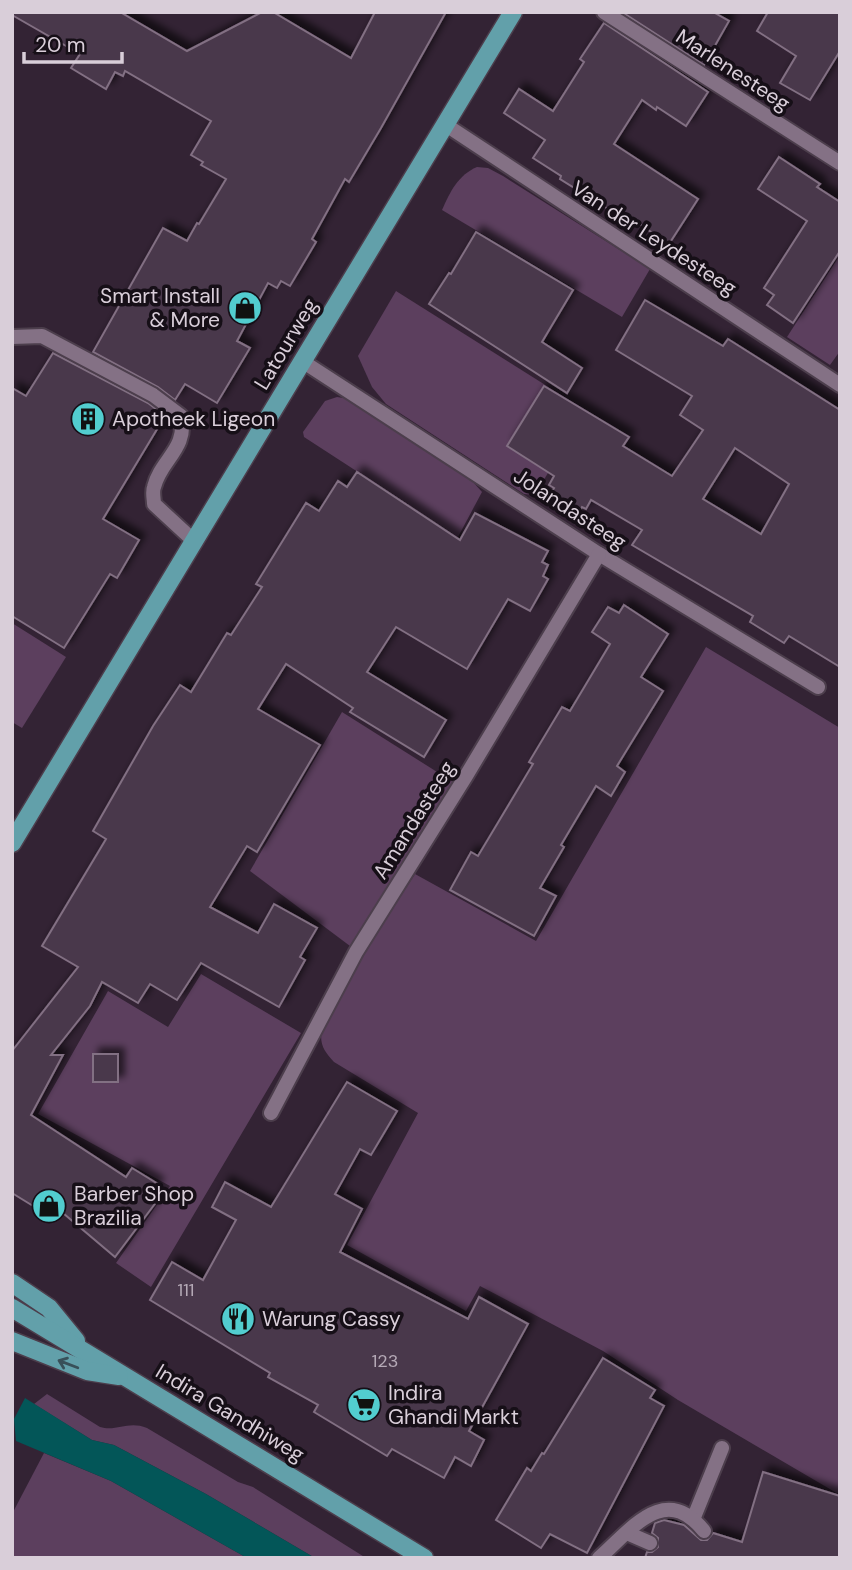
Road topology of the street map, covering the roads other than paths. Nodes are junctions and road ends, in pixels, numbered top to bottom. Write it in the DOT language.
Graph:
graph roads {
  1 [pos="513,12"];
  2 [pos="604,12"];
  3 [pos="446,125"];
  4 [pos="840,163"];
  5 [pos="12,337"];
  6 [pos="302,361"];
  7 [pos="840,385"];
  8 [pos="194,541"];
  9 [pos="600,554"];
  10 [pos="818,687"];
  11 [pos="12,843"];
  12 [pos="271,1113"];
  13 [pos="12,1283"];
  14 [pos="12,1308"];
  15 [pos="12,1342"];
  16 [pos="85,1352"];
  17 [pos="126,1377"];
  18 [pos="722,1448"];
  19 [pos="694,1517"];
  20 [pos="704,1531"];
  21 [pos="627,1533"];
  22 [pos="649,1542"];
  23 [pos="424,1558"];
  24 [pos="599,1558"];
  1 -- 3 [label="main road, Latourweg"];
  2 -- 4 [label="street, Marlenesteeg"];
  3 -- 6 [label="main road, Latourweg"];
  3 -- 7 [label="street, Van der Leydesteeg"];
  5 -- 8 [label="street"];
  6 -- 8 [label="main road, Latourweg"];
  6 -- 9 [label="street, Jolandasteeg"];
  8 -- 11 [label="main road, Latourweg"];
  9 -- 10 [label="street, Jolandasteeg"];
  9 -- 12 [label="street, Amandasteeg"];
  13 -- 16 [label="main road"];
  14 -- 16 [label="main road, Indira Gandhiweg"];
  17 -- 15 [label="main road, one-way"];
  16 -- 17 [label="main road, Indira Gandhiweg"];
  17 -- 23 [label="main road, Indira Gandhiweg"];
  18 -- 19 [label="street"];
  19 -- 20 [label="street"];
  19 -- 21 [label="street"];
  21 -- 22 [label="street"];
  21 -- 24 [label="street"];
}
